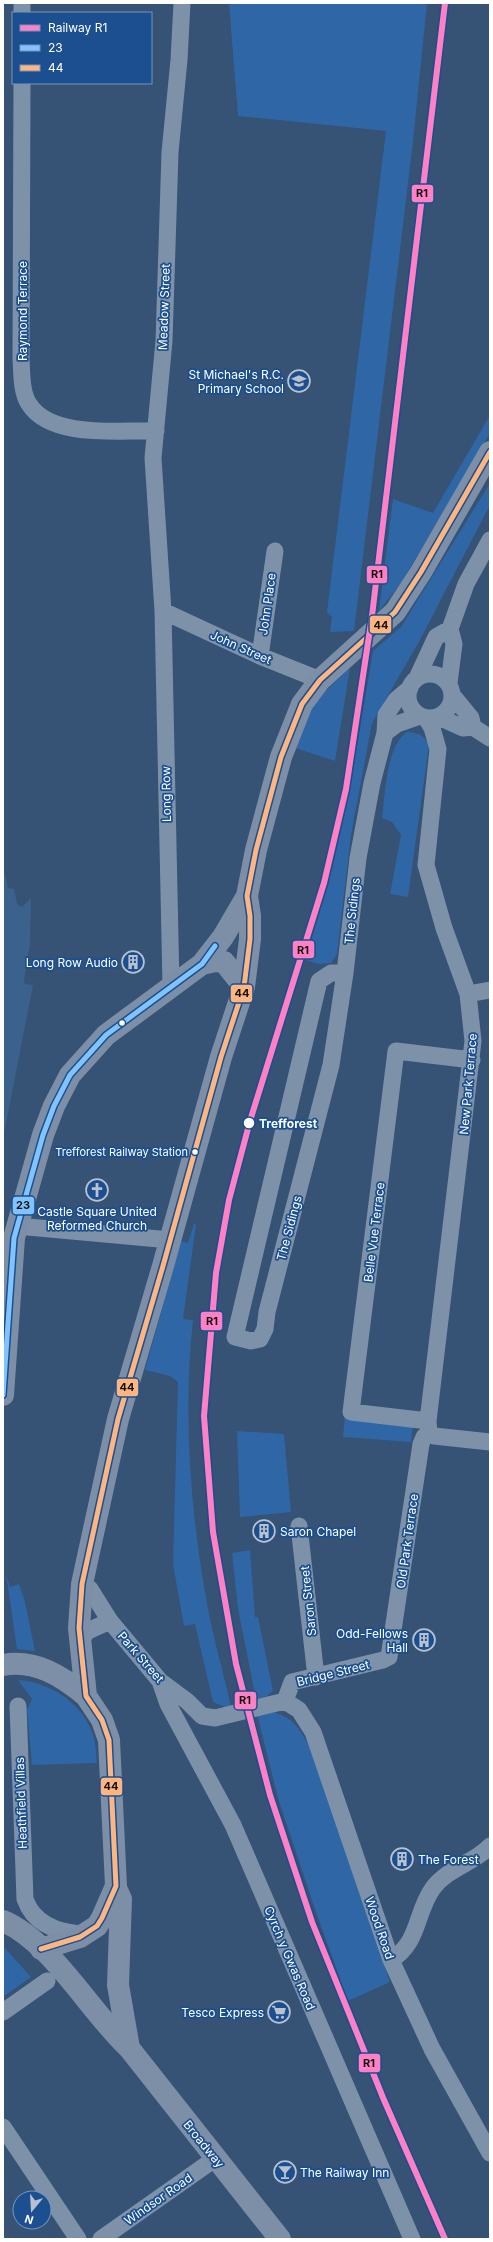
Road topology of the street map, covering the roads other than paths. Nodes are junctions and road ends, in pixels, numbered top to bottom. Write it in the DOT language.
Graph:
graph roads {
  1 [pos="182,3"];
  2 [pos="22,84"];
  3 [pos="156,431"];
  4 [pos="490,452"];
  5 [pos="490,540"];
  6 [pos="275,551"];
  7 [pos="162,611"];
  8 [pos="450,629"];
  9 [pos="260,656"];
  10 [pos="320,680"];
  11 [pos="413,683"];
  12 [pos="451,690"];
  13 [pos="428,717"];
  14 [pos="473,727"];
  15 [pos="385,733"];
  16 [pos="490,738"];
  17 [pos="247,896"];
  18 [pos="202,964"];
  19 [pos="346,973"];
  20 [pos="170,981"];
  21 [pos="244,987"];
  22 [pos="490,990"];
  23 [pos="468,994"];
  24 [pos="472,1060"];
  25 [pos="17,1226"];
  26 [pos="170,1240"];
  27 [pos="3,1395"];
  28 [pos="428,1427"];
  29 [pos="490,1442"];
  30 [pos="299,1526"];
  31 [pos="82,1584"];
  32 [pos="110,1621"];
  33 [pos="80,1639"];
  34 [pos="391,1653"];
  35 [pos="3,1665"];
  36 [pos="316,1677"];
  37 [pos="160,1681"];
  38 [pos="86,1696"];
  39 [pos="284,1701"];
  40 [pos="18,1706"];
  41 [pos="490,1846"];
  42 [pos="116,1886"];
  43 [pos="25,1899"];
  44 [pos="6,1922"];
  45 [pos="86,1934"];
  46 [pos="41,1949"];
  47 [pos="391,1960"];
  48 [pos="47,1981"];
  49 [pos="3,2012"];
  50 [pos="129,2048"];
  51 [pos="3,2127"];
  52 [pos="490,2154"];
  53 [pos="216,2158"];
  54 [pos="78,2239"];
  55 [pos="101,2239"];
  56 [pos="280,2239"];
  57 [pos="412,2239"];
  1 -- 3 [label="street, Meadow Street"];
  2 -- 3 [label="street, Raymond Terrace"];
  3 -- 7 [label="street, Meadow Street"];
  4 -- 10 [label="main road"];
  5 -- 8 [label="street"];
  6 -- 9 [label="street, John Place"];
  7 -- 9 [label="street, John Street"];
  7 -- 20 [label="street, Long Row"];
  8 -- 11 [label="street"];
  8 -- 12 [label="street"];
  9 -- 10 [label="street, John Street"];
  10 -- 17 [label="main road"];
  11 -- 12 [label="street"];
  11 -- 13 [label="street"];
  11 -- 15 [label="street, The Sidings"];
  12 -- 13 [label="street"];
  12 -- 14 [label="street"];
  13 -- 14 [label="street"];
  13 -- 15 [label="street"];
  13 -- 23 [label="street, New Park Terrace"];
  14 -- 16 [label="street"];
  15 -- 19 [label="street, The Sidings"];
  17 -- 18 [label="main road"];
  17 -- 21 [label="main road"];
  18 -- 20 [label="main road"];
  18 -- 21 [label="main road"];
  19 -- 19 [label="street, The Sidings"];
  20 -- 25 [label="main road"];
  21 -- 26 [label="main road"];
  22 -- 23 [label="street"];
  23 -- 24 [label="street, New Park Terrace"];
  24 -- 28 [label="street, New Park Terrace"];
  24 -- 28 [label="street, Belle Vue Terrace"];
  25 -- 26 [label="street"];
  25 -- 27 [label="main road"];
  26 -- 31 [label="main road"];
  28 -- 29 [label="street"];
  28 -- 34 [label="street, Old Park Terrace"];
  30 -- 36 [label="street, Saron Street"];
  31 -- 32 [label="street, Park Street"];
  31 -- 33 [label="main road"];
  32 -- 33 [label="street, Park Street"];
  32 -- 37 [label="street, Park Street"];
  33 -- 38 [label="main road"];
  34 -- 36 [label="street, Bridge Street"];
  35 -- 38 [label="main road"];
  36 -- 39 [label="street, Bridge Street"];
  37 -- 39 [label="street, Park Street"];
  37 -- 57 [label="street, Cyrch y Gwas Road"];
  38 -- 42 [label="main road"];
  39 -- 47 [label="street, Wood Road"];
  40 -- 43 [label="street, Heathfield Villas"];
  41 -- 47 [label="street"];
  42 -- 45 [label="main road"];
  42 -- 50 [label="main road"];
  43 -- 44 [label="street"];
  43 -- 45 [label="street, Heathfield Villas"];
  44 -- 46 [label="main road, Broadway"];
  45 -- 46 [label="main road"];
  46 -- 50 [label="main road, Broadway"];
  47 -- 52 [label="street, Wood Road"];
  48 -- 49 [label="street"];
  50 -- 53 [label="main road, Broadway"];
  51 -- 54 [label="street"];
  53 -- 55 [label="street, Windsor Road"];
  53 -- 56 [label="main road, Broadway"];
}
